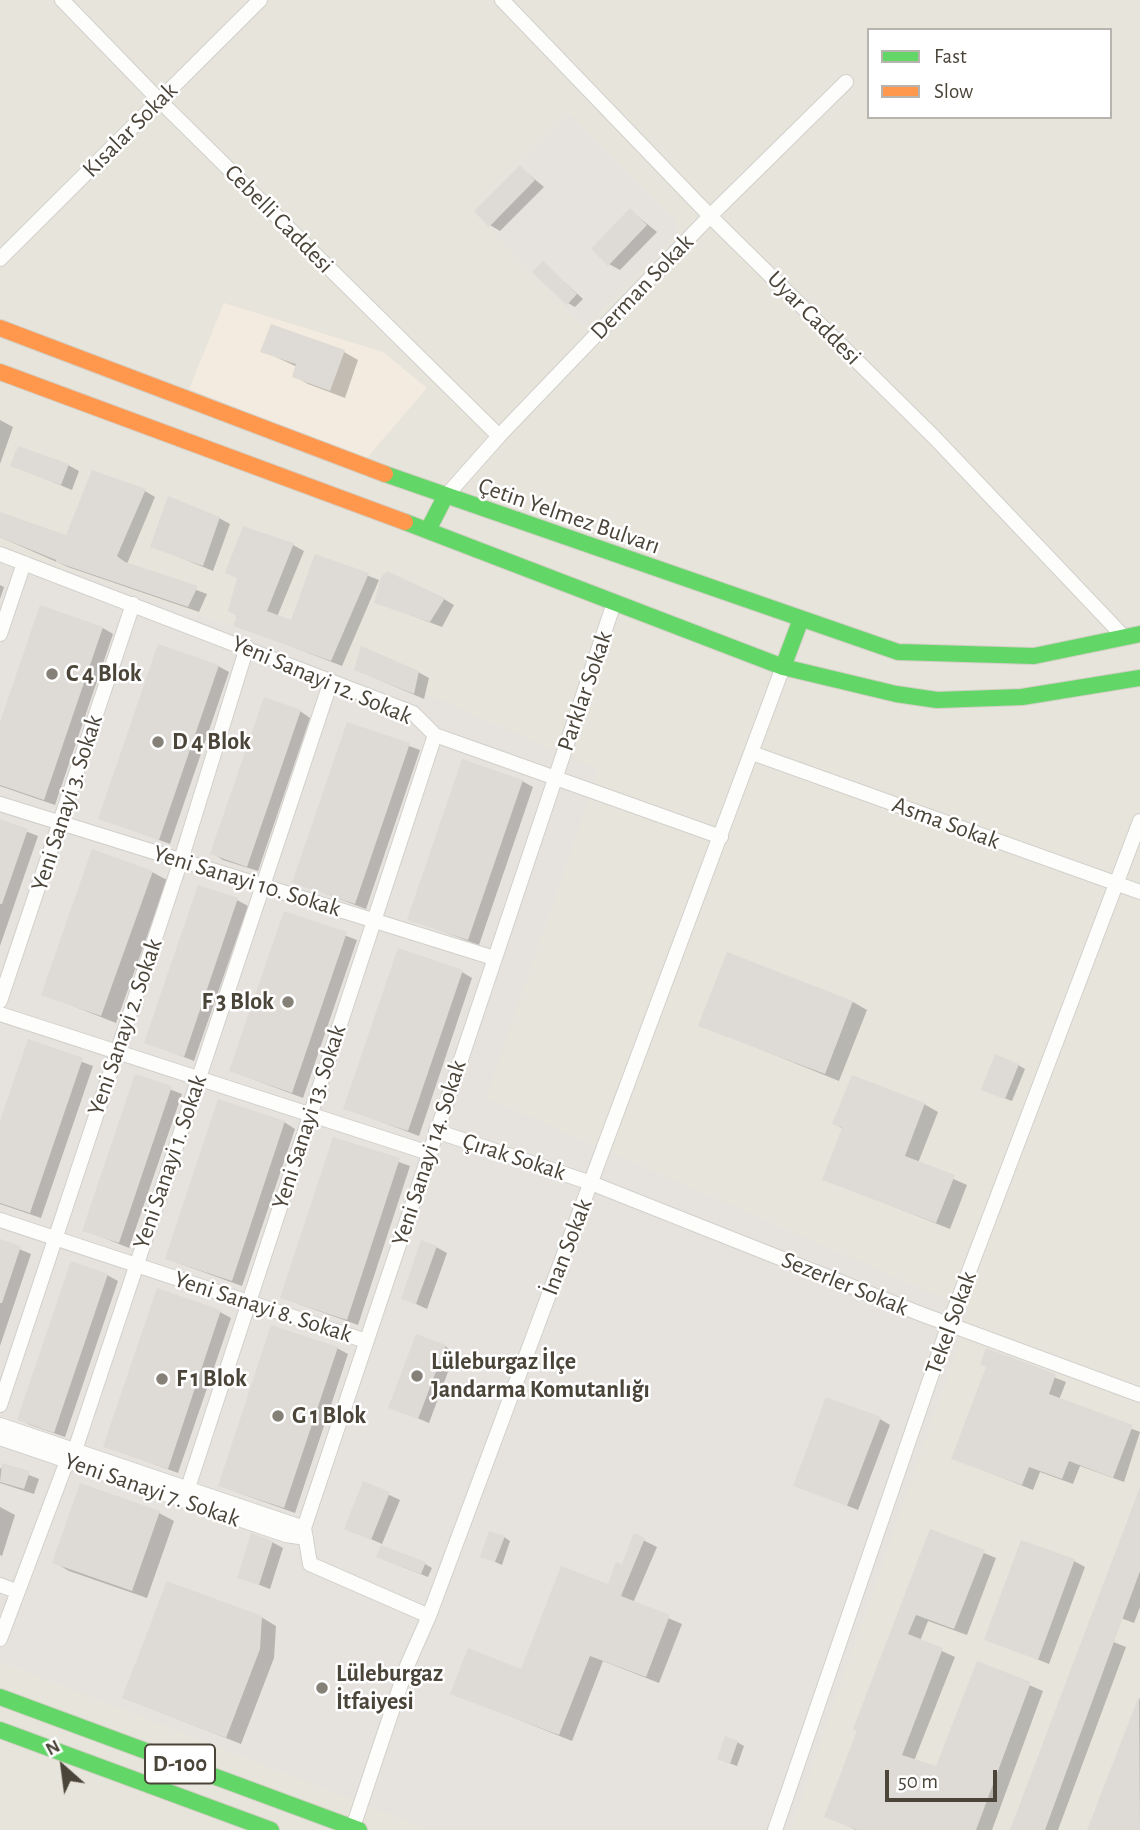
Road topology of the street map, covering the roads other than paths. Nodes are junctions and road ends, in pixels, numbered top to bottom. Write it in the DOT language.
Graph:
graph roads {
  1 [pos="62,0"];
  2 [pos="260,0"];
  3 [pos="502,0"];
  4 [pos="846,82"];
  5 [pos="160,101"];
  6 [pos="710,216"];
  7 [pos="0,260"];
  8 [pos="0,328"];
  9 [pos="0,372"];
  10 [pos="499,436"];
  11 [pos="445,498"];
  12 [pos="428,530"];
  13 [pos="0,554"];
  14 [pos="24,563"];
  15 [pos="614,603"];
  16 [pos="133,604"];
  17 [pos="801,619"];
  18 [pos="0,634"];
  19 [pos="1132,636"];
  20 [pos="247,648"];
  21 [pos="783,667"];
  22 [pos="1140,678"];
  23 [pos="331,681"];
  24 [pos="435,735"];
  25 [pos="752,753"];
  26 [pos="556,779"];
  27 [pos="0,804"];
  28 [pos="1140,821"];
  29 [pos="61,823"];
  30 [pos="721,837"];
  31 [pos="181,860"];
  32 [pos="1114,883"];
  33 [pos="264,886"];
  34 [pos="1140,892"];
  35 [pos="374,920"];
  36 [pos="494,958"];
  37 [pos="0,1002"];
  38 [pos="0,1014"];
  39 [pos="116,1052"];
  40 [pos="198,1078"];
  41 [pos="310,1114"];
  42 [pos="436,1131"];
  43 [pos="429,1153"];
  44 [pos="591,1183"];
  45 [pos="0,1220"];
  46 [pos="54,1237"];
  47 [pos="135,1264"];
  48 [pos="248,1302"];
  49 [pos="949,1324"];
  50 [pos="366,1341"];
  51 [pos="1140,1395"];
  52 [pos="0,1405"];
  53 [pos="0,1425"];
  54 [pos="0,1438"];
  55 [pos="71,1455"];
  56 [pos="186,1494"];
  57 [pos="305,1533"];
  58 [pos="0,1585"];
  59 [pos="16,1591"];
  60 [pos="429,1616"];
  61 [pos="0,1639"];
  62 [pos="0,1697"];
  63 [pos="0,1730"];
  64 [pos="356,1829"];
  65 [pos="271,1830"];
  66 [pos="775,1830"];
  1 -- 5 [label="street, Cebelli Caddesi"];
  2 -- 5 [label="street, Kısalar Sokak"];
  3 -- 6 [label="street, Uyar Caddesi"];
  4 -- 6 [label="street, Derman Sokak"];
  5 -- 7 [label="street, Kısalar Sokak"];
  5 -- 10 [label="street, Cebelli Caddesi"];
  6 -- 10 [label="street, Derman Sokak"];
  6 -- 19 [label="street, Uyar Caddesi"];
  8 -- 11 [label="main road, Çetin Yelmez Bulvarı"];
  9 -- 12 [label="main road"];
  10 -- 11 [label="street, Derman Sokak"];
  11 -- 12 [label="main road"];
  11 -- 17 [label="main road, Çetin Yelmez Bulvarı"];
  12 -- 15 [label="main road"];
  13 -- 14 [label="street, Yeni Sanayi 12. Sokak"];
  14 -- 16 [label="street, Yeni Sanayi 12. Sokak"];
  14 -- 18 [label="street"];
  15 -- 21 [label="main road"];
  15 -- 26 [label="street, Parklar Sokak"];
  16 -- 20 [label="street, Yeni Sanayi 12. Sokak"];
  16 -- 29 [label="street, Yeni Sanayi 3. Sokak"];
  17 -- 19 [label="main road, Çetin Yelmez Bulvarı"];
  17 -- 21 [label="main road"];
  20 -- 23 [label="street, Yeni Sanayi 12. Sokak"];
  20 -- 31 [label="street, Yeni Sanayi 2. Sokak"];
  21 -- 22 [label="main road"];
  21 -- 25 [label="street, İnan Sokak"];
  23 -- 24 [label="street, Yeni Sanayi 12. Sokak"];
  23 -- 33 [label="street, Yeni Sanayi 1. Sokak"];
  24 -- 26 [label="street, Yeni Sanayi 12. Sokak"];
  24 -- 35 [label="street, Yeni Sanayi 13. Sokak"];
  25 -- 30 [label="street, İnan Sokak"];
  25 -- 32 [label="street, Asma Sokak"];
  26 -- 30 [label="street, Yeni Sanayi 12. Sokak"];
  26 -- 36 [label="street, Yeni Sanayi 14. Sokak"];
  27 -- 29 [label="street, Yeni Sanayi 10. Sokak"];
  28 -- 32 [label="street, Tekel Sokak"];
  29 -- 31 [label="street, Yeni Sanayi 10. Sokak"];
  29 -- 37 [label="street, Yeni Sanayi 3. Sokak"];
  30 -- 44 [label="street, İnan Sokak"];
  31 -- 33 [label="street, Yeni Sanayi 10. Sokak"];
  31 -- 39 [label="street, Yeni Sanayi 2. Sokak"];
  32 -- 34 [label="street, Asma Sokak"];
  32 -- 49 [label="street, Tekel Sokak"];
  33 -- 35 [label="street, Yeni Sanayi 10. Sokak"];
  33 -- 40 [label="street, Yeni Sanayi 1. Sokak"];
  35 -- 36 [label="street, Yeni Sanayi 10. Sokak"];
  35 -- 41 [label="street, Yeni Sanayi 13. Sokak"];
  36 -- 42 [label="street, Yeni Sanayi 14. Sokak"];
  38 -- 39 [label="street"];
  39 -- 40 [label="street"];
  39 -- 46 [label="street, Yeni Sanayi 2. Sokak"];
  40 -- 41 [label="street"];
  40 -- 47 [label="street, Yeni Sanayi 1. Sokak"];
  41 -- 43 [label="street"];
  41 -- 48 [label="street, Yeni Sanayi 13. Sokak"];
  42 -- 43 [label="street, Yeni Sanayi 14. Sokak"];
  42 -- 44 [label="street, Çırak Sokak"];
  43 -- 50 [label="street, Yeni Sanayi 14. Sokak"];
  44 -- 49 [label="street, Sezerler Sokak"];
  44 -- 60 [label="street, İnan Sokak"];
  45 -- 46 [label="street, Yeni Sanayi 8. Sokak"];
  46 -- 47 [label="street, Yeni Sanayi 8. Sokak"];
  46 -- 52 [label="street, Yeni Sanayi 2. Sokak"];
  47 -- 48 [label="street, Yeni Sanayi 8. Sokak"];
  47 -- 55 [label="street, Yeni Sanayi 1. Sokak"];
  48 -- 50 [label="street, Yeni Sanayi 8. Sokak"];
  48 -- 56 [label="street, Yeni Sanayi 13. Sokak"];
  49 -- 51 [label="street, Sezerler Sokak"];
  49 -- 66 [label="street, Tekel Sokak"];
  50 -- 57 [label="street, Yeni Sanayi 14. Sokak"];
  53 -- 55 [label="street, Yeni Sanayi 7. Sokak"];
  54 -- 55 [label="street, Yeni Sanayi 7. Sokak"];
  55 -- 56 [label="street, Yeni Sanayi 7. Sokak"];
  55 -- 59 [label="street, Yeni Sanayi 1. Sokak"];
  56 -- 57 [label="street, Yeni Sanayi 7. Sokak"];
  57 -- 60 [label="street"];
  58 -- 59 [label="street"];
  59 -- 61 [label="street, Yeni Sanayi 1. Sokak"];
  60 -- 64 [label="street, İnan Sokak"];
  62 -- 64 [label="main road, D-100"];
  63 -- 65 [label="main road, D-100"];
}
